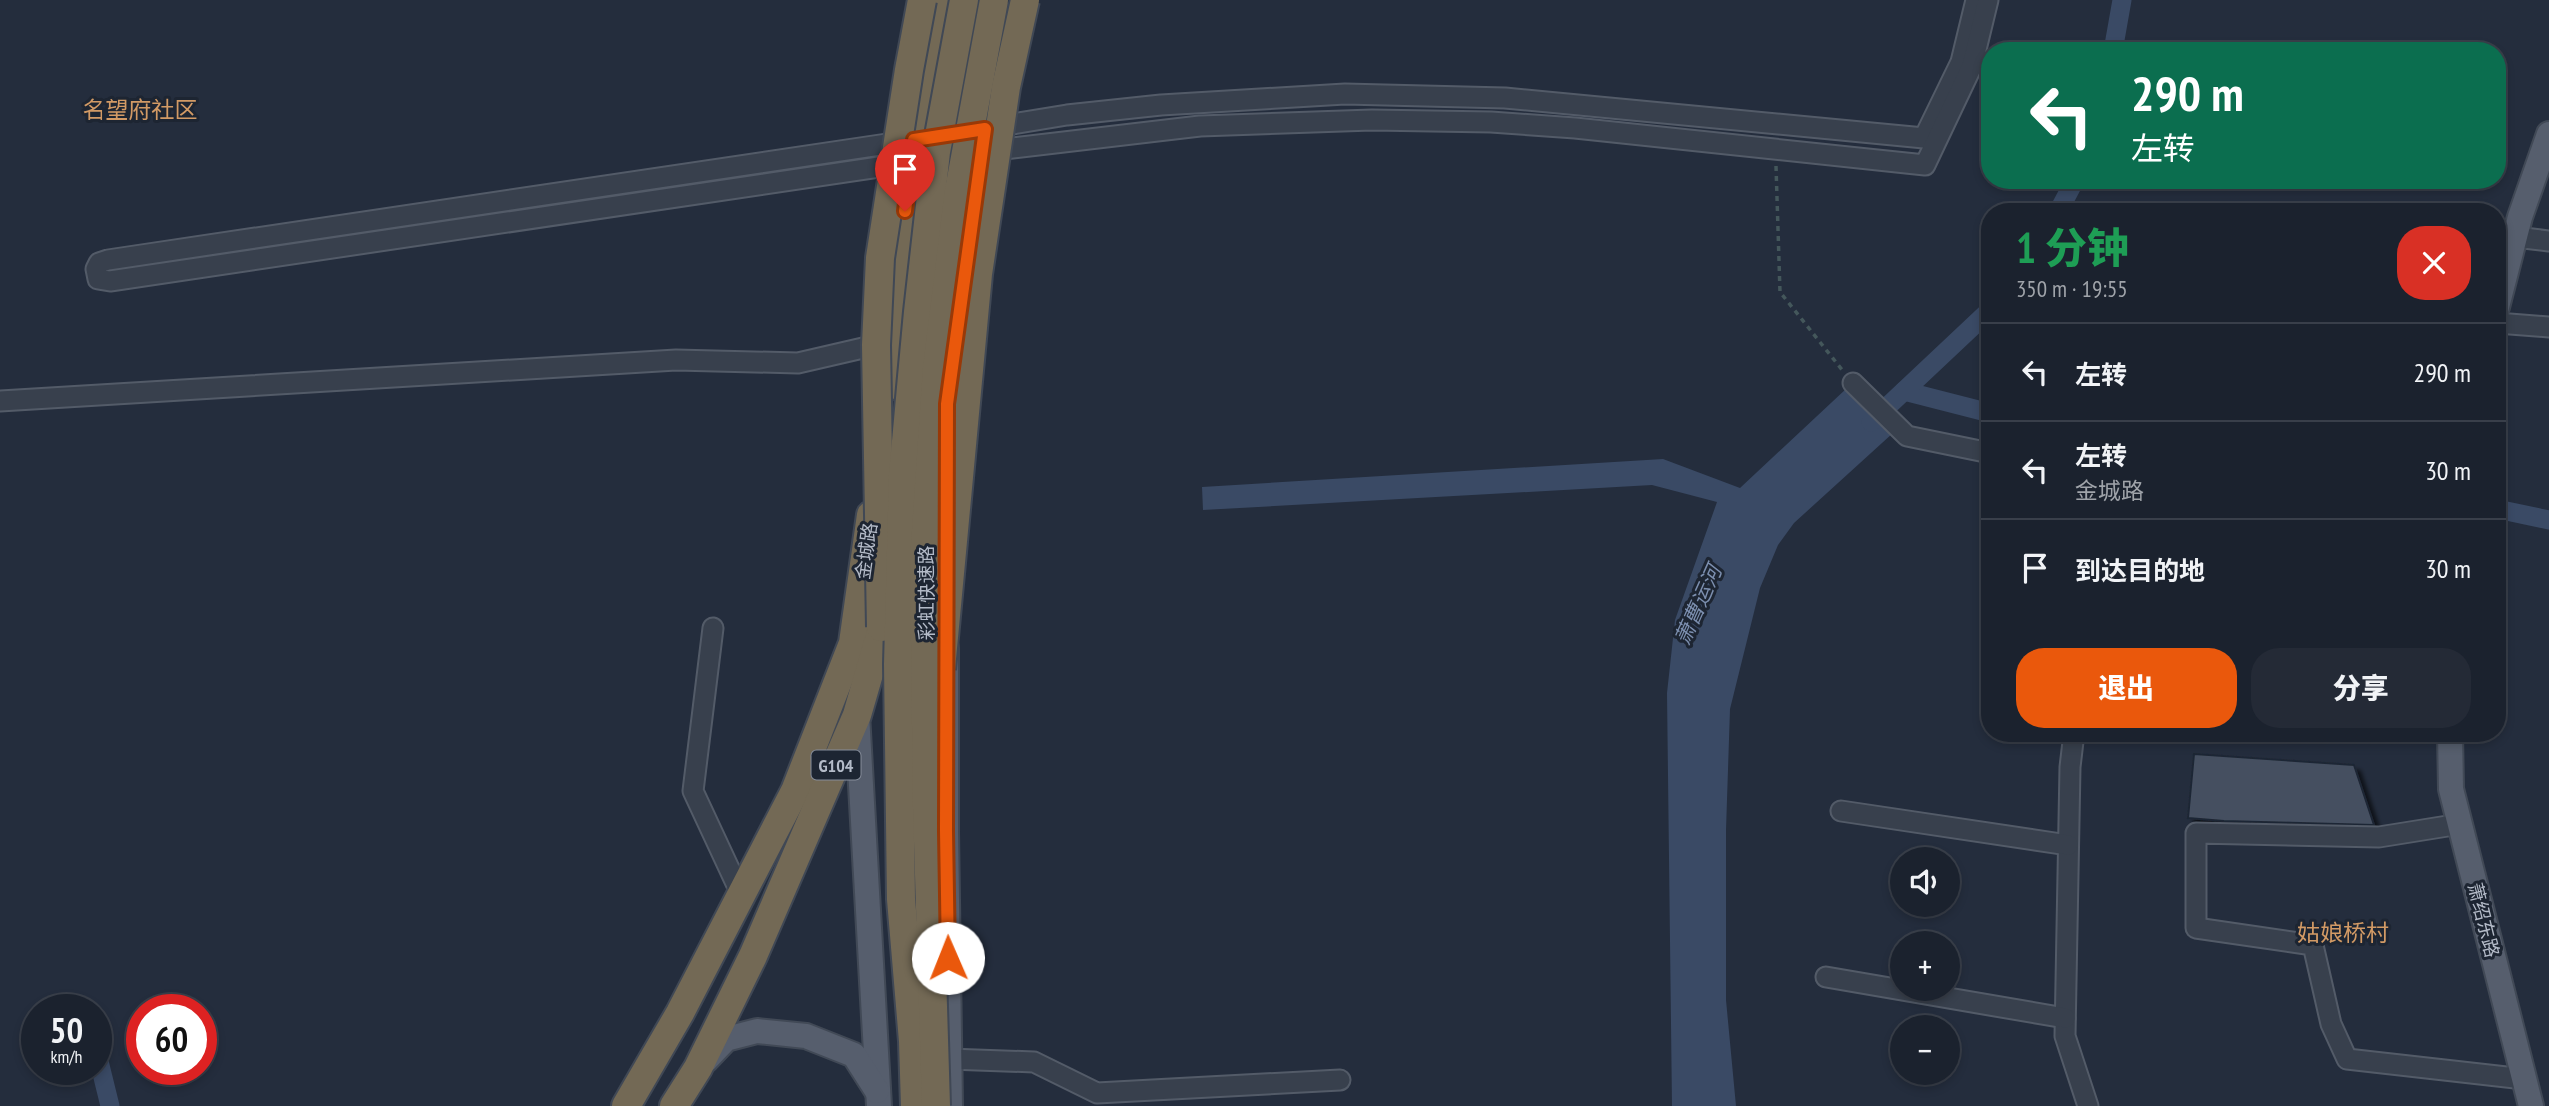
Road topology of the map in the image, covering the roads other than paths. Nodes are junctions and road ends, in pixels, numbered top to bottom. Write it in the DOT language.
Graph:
graph roads {
  1 [pos="922,0"];
  2 [pos="946,0"];
  3 [pos="964,0"];
  4 [pos="994,0"];
  5 [pos="1011,0"];
  6 [pos="1025,0"];
  7 [pos="1976,0"];
  8 [pos="1988,0"];
  9 [pos="2549,134"];
  10 [pos="984,140"];
  11 [pos="911,151"];
  12 [pos="2515,237"];
  13 [pos="2549,241"];
  14 [pos="2506,272"];
  15 [pos="2506,324"];
  16 [pos="2549,327"];
  17 [pos="876,345"];
  18 [pos="1853,383"];
  19 [pos="0,401"];
  20 [pos="947,404"];
  21 [pos="1981,451"];
  22 [pos="713,628"];
  23 [pos="853,643"];
  24 [pos="857,715"];
  25 [pos="2073,742"];
  26 [pos="2450,742"];
  27 [pos="927,808"];
  28 [pos="1841,811"];
  29 [pos="2460,824"];
  30 [pos="2068,845"];
  31 [pos="741,894"];
  32 [pos="901,899"];
  33 [pos="1826,977"];
  34 [pos="2065,1018"];
  35 [pos="949,1059"];
  36 [pos="698,1068"];
  37 [pos="2524,1079"];
  38 [pos="1340,1080"];
  39 [pos="879,1100"];
  40 [pos="626,1106"];
  41 [pos="674,1106"];
  42 [pos="915,1106"];
  43 [pos="936,1106"];
  44 [pos="950,1106"];
  45 [pos="2088,1106"];
  46 [pos="2531,1106"];
  1 -- 17 [label="highway, bridge"];
  2 -- 11 [label="highway, 金城路"];
  3 -- 32 [label="highway, 彩虹快速路, bridge"];
  4 -- 27 [label="highway, 彩虹快速路, bridge"];
  5 -- 10 [label="highway"];
  6 -- 27 [label="highway, bridge"];
  7 -- 10 [label="street"];
  8 -- 10 [label="street"];
  9 -- 12 [label="main road"];
  10 -- 11 [label="street"];
  10 -- 20 [label="highway"];
  11 -- 11 [label="street"];
  11 -- 23 [label="highway, 金城路"];
  12 -- 13 [label="street"];
  12 -- 14 [label="main road"];
  15 -- 16 [label="street"];
  17 -- 19 [label="street"];
  17 -- 32 [label="highway, bridge"];
  18 -- 21 [label="street"];
  20 -- 24 [label="highway, G104"];
  20 -- 35 [label="main road"];
  22 -- 31 [label="street"];
  23 -- 24 [label="main road, 金城路"];
  23 -- 31 [label="highway, G104"];
  24 -- 36 [label="highway, G104"];
  24 -- 39 [label="main road, 金城路"];
  25 -- 30 [label="street"];
  26 -- 29 [label="main road, 萧绍东路"];
  27 -- 43 [label="highway, 彩虹快速路, bridge"];
  28 -- 30 [label="street"];
  29 -- 37 [label="main road, 萧绍东路"];
  29 -- 37 [label="street"];
  30 -- 34 [label="street"];
  31 -- 40 [label="highway, G104"];
  32 -- 42 [label="highway, 彩虹快速路, bridge"];
  33 -- 34 [label="street"];
  34 -- 45 [label="street"];
  35 -- 38 [label="street"];
  35 -- 44 [label="main road"];
  36 -- 39 [label="main road"];
  36 -- 41 [label="highway, G104"];
  37 -- 46 [label="main road, 萧绍东路"];
}
